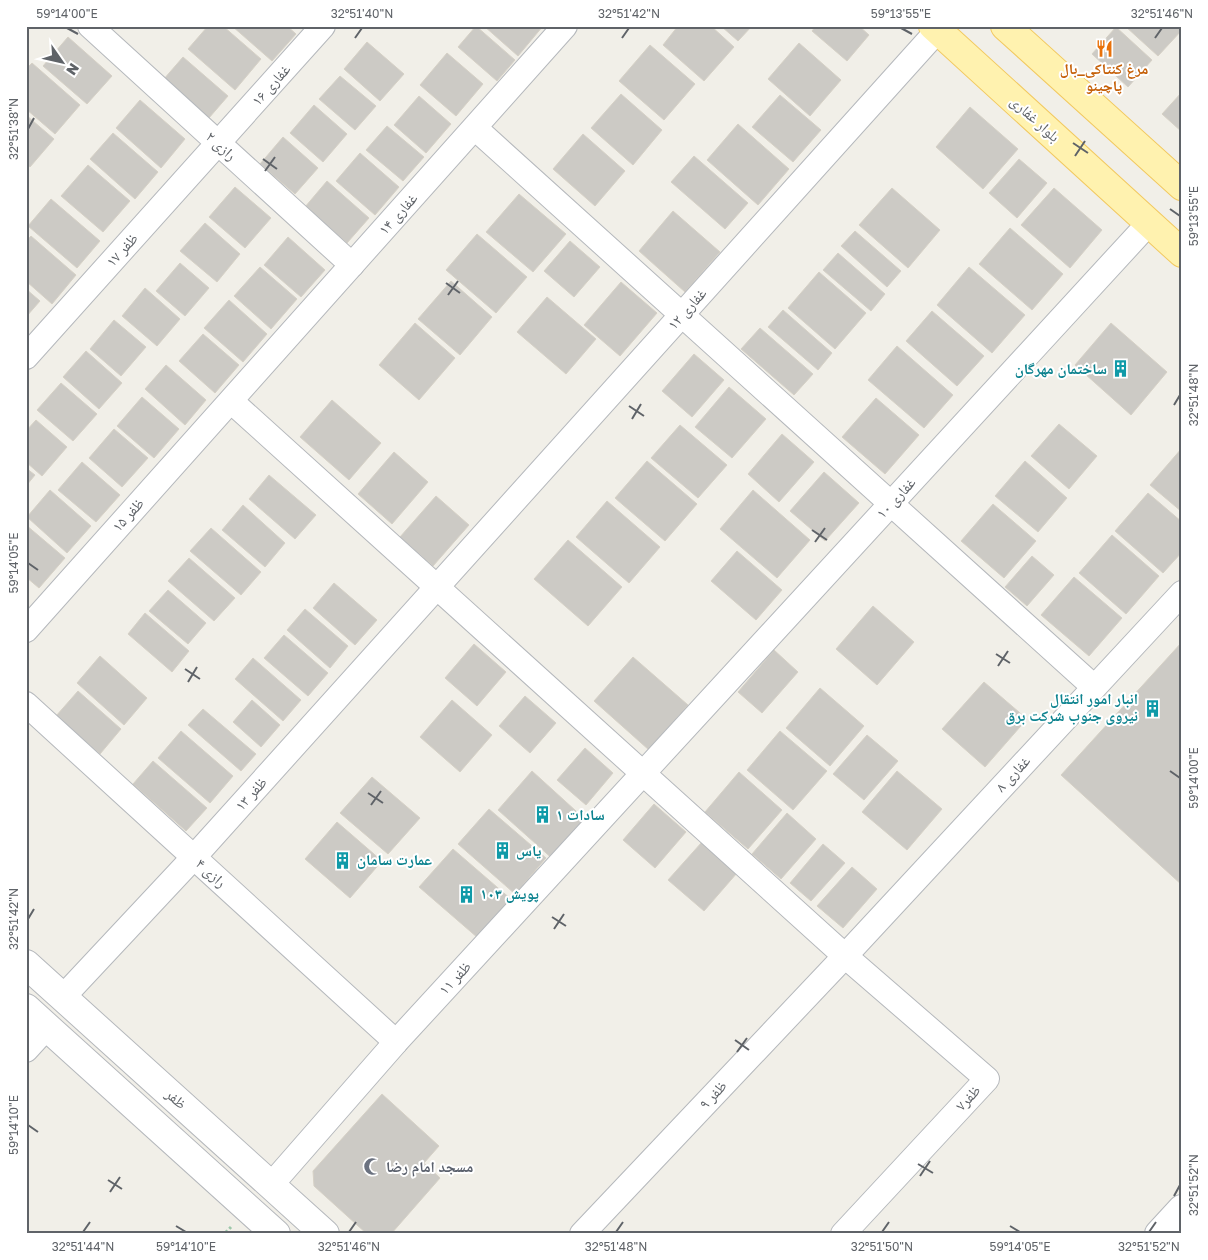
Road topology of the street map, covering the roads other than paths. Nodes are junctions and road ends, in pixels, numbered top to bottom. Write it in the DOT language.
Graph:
graph roads {
  1 [pos="90,26"];
  2 [pos="323,26"];
  3 [pos="565,26"];
  4 [pos="936,28"];
  5 [pos="1011,28"];
  6 [pos="475,128"];
  7 [pos="218,143"];
  8 [pos="1182,186"];
  9 [pos="1149,223"];
  10 [pos="1182,253"];
  11 [pos="352,265"];
  12 [pos="682,315"];
  13 [pos="26,357"];
  14 [pos="231,401"];
  15 [pos="891,504"];
  16 [pos="436,587"];
  17 [pos="1182,593"];
  18 [pos="26,630"];
  19 [pos="1094,687"];
  20 [pos="26,704"];
  21 [pos="643,774"];
  22 [pos="194,857"];
  23 [pos="845,956"];
  24 [pos="26,964"];
  25 [pos="63,997"];
  26 [pos="26,1008"];
  27 [pos="47,1027"];
  28 [pos="396,1042"];
  29 [pos="26,1050"];
  30 [pos="271,1185"];
  31 [pos="1182,1209"];
  32 [pos="276,1234"];
  33 [pos="325,1234"];
  34 [pos="582,1234"];
  35 [pos="843,1234"];
  36 [pos="1159,1234"];
  1 -- 7 [label="street, رازی ۲"];
  2 -- 7 [label="street, غفاری ۱۶"];
  3 -- 6 [label="street, غفاری ۱۴"];
  4 -- 9 [label="main road, بلوار غفاری"];
  4 -- 12 [label="street, غفاری ۱۲"];
  5 -- 8 [label="main road"];
  6 -- 11 [label="street, غفاری ۱۴"];
  6 -- 12 [label="street"];
  7 -- 11 [label="street, رازی ۲"];
  7 -- 13 [label="street, ظفر ۱۷"];
  9 -- 10 [label="main road, بلوار غفاری"];
  9 -- 15 [label="street, غفاری ۱۰"];
  11 -- 14 [label="street, غفاری ۱۴"];
  12 -- 15 [label="street"];
  12 -- 16 [label="street, غفاری ۱۲"];
  14 -- 16 [label="street"];
  14 -- 18 [label="street, ظفر ۱۵"];
  15 -- 19 [label="street"];
  15 -- 21 [label="street, غفاری ۱۰"];
  16 -- 21 [label="street"];
  16 -- 22 [label="street, ظفر ۱۳"];
  17 -- 19 [label="street, غفاری ۸"];
  19 -- 23 [label="street, غفاری ۸"];
  20 -- 22 [label="street, رازی ۴"];
  21 -- 23 [label="street"];
  21 -- 28 [label="street, ظفر ۱۱"];
  22 -- 25 [label="street, ظفر ۱۳"];
  22 -- 28 [label="street, رازی ۴"];
  23 -- 34 [label="street, ظفر ۹"];
  23 -- 35 [label="street, ظفر۷"];
  24 -- 25 [label="street, ظفر"];
  25 -- 30 [label="street, ظفر"];
  26 -- 27 [label="street"];
  27 -- 29 [label="street"];
  27 -- 32 [label="street"];
  28 -- 30 [label="street, ظفر ۱۱"];
  30 -- 33 [label="street, ظفر"];
  31 -- 36 [label="street"];
}
